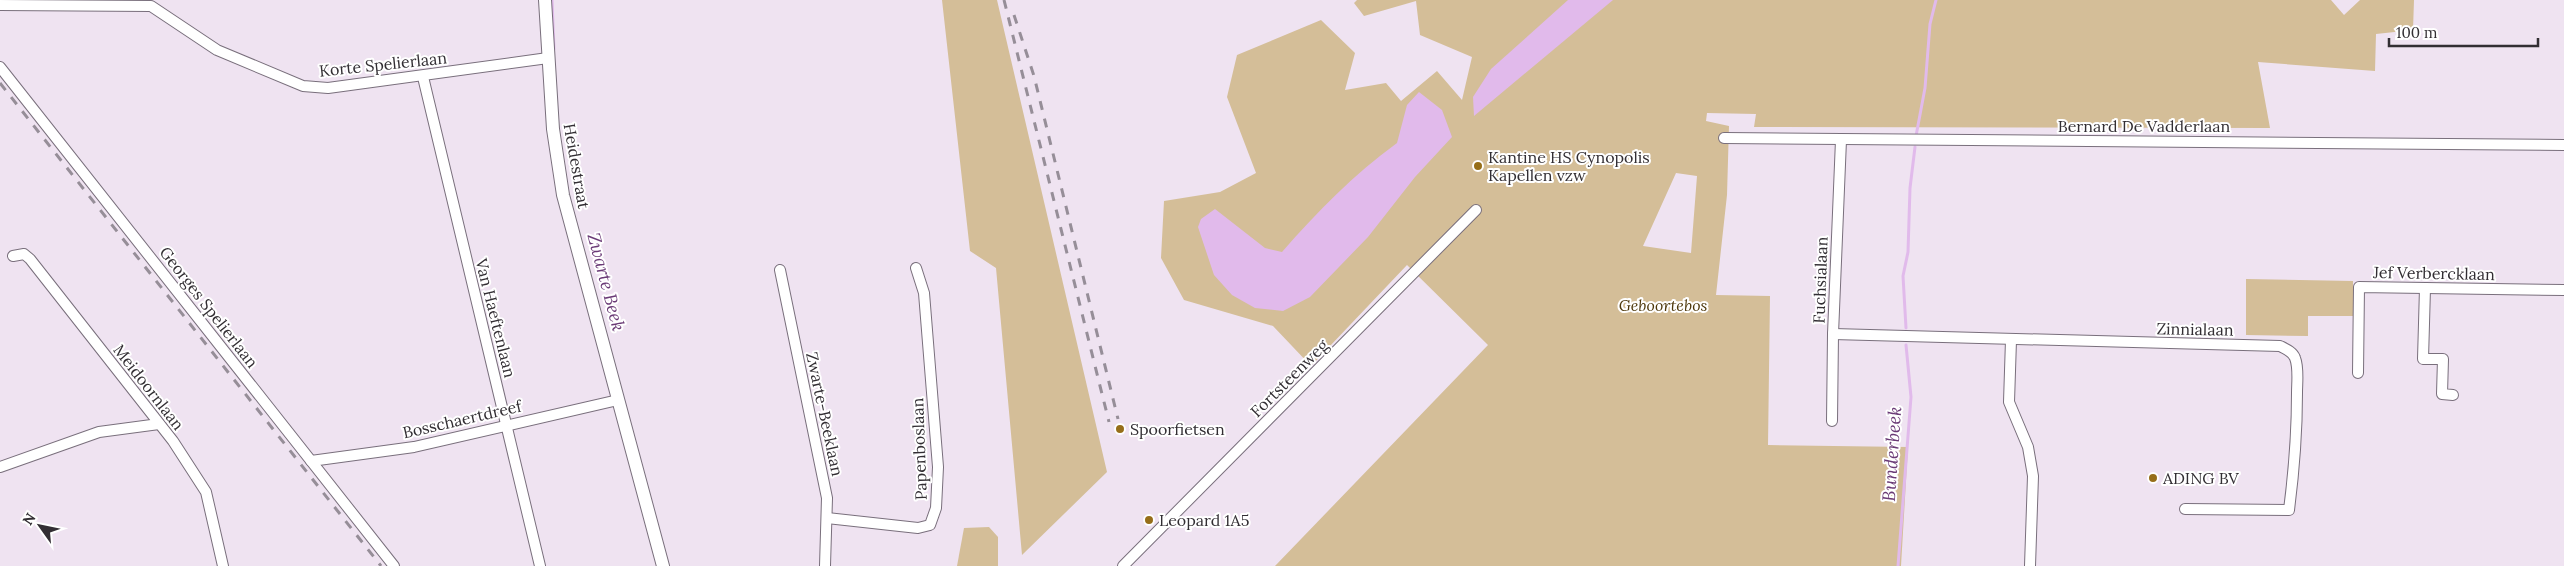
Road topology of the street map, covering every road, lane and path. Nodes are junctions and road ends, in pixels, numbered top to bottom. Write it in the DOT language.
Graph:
graph roads {
  1 [pos="545,0"];
  2 [pos="151,3"];
  3 [pos="0,5"];
  4 [pos="548,58"];
  5 [pos="0,67"];
  6 [pos="423,76"];
  7 [pos="1724,138"];
  8 [pos="1841,140"];
  9 [pos="2564,145"];
  10 [pos="1476,210"];
  11 [pos="13,256"];
  12 [pos="916,268"];
  13 [pos="780,270"];
  14 [pos="2426,288"];
  15 [pos="2564,290"];
  16 [pos="1833,334"];
  17 [pos="2011,340"];
  18 [pos="2358,373"];
  19 [pos="2453,395"];
  20 [pos="618,400"];
  21 [pos="1832,421"];
  22 [pos="159,424"];
  23 [pos="507,424"];
  24 [pos="311,461"];
  25 [pos="0,468"];
  26 [pos="2185,509"];
  27 [pos="827,518"];
  28 [pos="223,566"];
  29 [pos="394,566"];
  30 [pos="540,566"];
  31 [pos="664,566"];
  32 [pos="824,566"];
  33 [pos="1123,566"];
  34 [pos="2030,566"];
  1 -- 4 [label="street, Heidestraat"];
  2 -- 3 [label="street, Korte Spelierlaan"];
  2 -- 6 [label="street, Korte Spelierlaan"];
  4 -- 6 [label="street, Korte Spelierlaan"];
  4 -- 20 [label="street, Heidestraat"];
  5 -- 24 [label="street, Georges Spelierlaan"];
  6 -- 23 [label="street, Van Haeftenlaan"];
  7 -- 8 [label="street, Bernard De Vadderlaan"];
  8 -- 9 [label="street, Bernard De Vadderlaan"];
  8 -- 16 [label="street, Fuchsialaan"];
  10 -- 33 [label="street, Fortsteenweg"];
  11 -- 22 [label="street, Meidoornlaan"];
  12 -- 27 [label="street, Papenboslaan"];
  13 -- 27 [label="street, Zwarte-Beeklaan"];
  14 -- 15 [label="street, Jef Verbercklaan"];
  14 -- 18 [label="street, Jef Verbercklaan"];
  14 -- 19 [label="street"];
  16 -- 17 [label="street, Zinnialaan"];
  16 -- 21 [label="street, Fuchsialaan"];
  17 -- 26 [label="street, Zinnialaan"];
  17 -- 34 [label="street"];
  20 -- 23 [label="street, Bosschaertdreef"];
  20 -- 31 [label="street, Heidestraat"];
  22 -- 25 [label="street"];
  22 -- 28 [label="street, Meidoornlaan"];
  23 -- 24 [label="street, Bosschaertdreef"];
  23 -- 30 [label="street, Van Haeftenlaan"];
  24 -- 29 [label="street, Georges Spelierlaan"];
  27 -- 32 [label="street, Zwarte-Beeklaan"];
}
